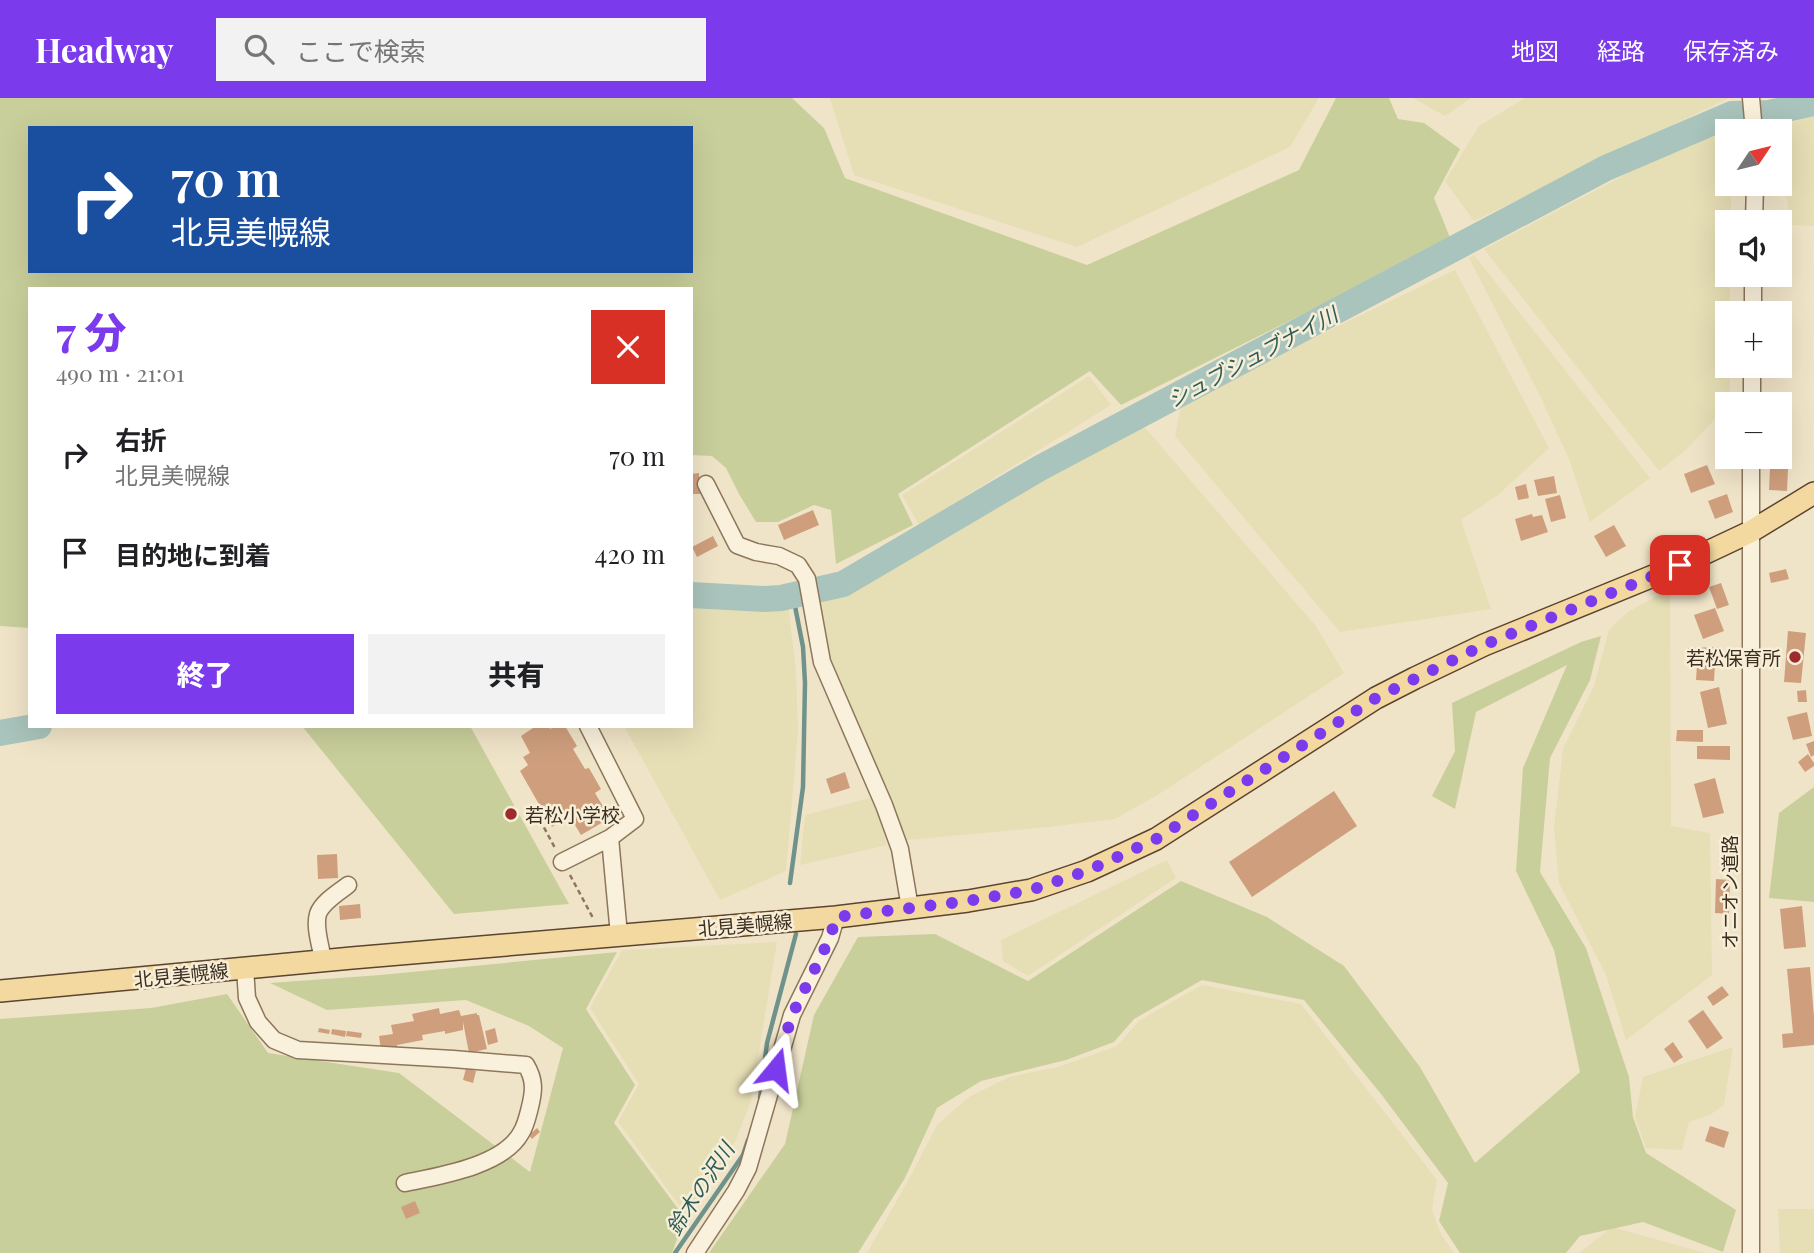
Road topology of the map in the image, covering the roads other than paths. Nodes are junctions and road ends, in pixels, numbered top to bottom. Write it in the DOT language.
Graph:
graph roads {
  1 [pos="1751,98"];
  2 [pos="1753,119"];
  3 [pos="1751,469"];
  4 [pos="706,484"];
  5 [pos="1814,493"];
  6 [pos="1750,532"];
  7 [pos="589,728"];
  8 [pos="610,838"];
  9 [pos="562,862"];
  10 [pos="348,885"];
  11 [pos="910,908"];
  12 [pos="836,917"];
  13 [pos="611,936"];
  14 [pos="323,960"];
  15 [pos="245,968"];
  16 [pos="0,991"];
  17 [pos="405,1183"];
  18 [pos="695,1253"];
  19 [pos="1751,1253"];
  1 -- 2 [label="street"];
  3 -- 6 [label="street, オニオン道路"];
  4 -- 11 [label="street"];
  5 -- 6 [label="main road, 北見美幌線"];
  6 -- 11 [label="main road, 北見美幌線"];
  6 -- 19 [label="street, オニオン道路"];
  7 -- 8 [label="street"];
  8 -- 9 [label="street"];
  8 -- 13 [label="street"];
  10 -- 14 [label="street"];
  11 -- 12 [label="main road, 北見美幌線"];
  12 -- 13 [label="main road, 北見美幌線"];
  12 -- 18 [label="street"];
  13 -- 14 [label="main road, 北見美幌線"];
  14 -- 15 [label="main road, 北見美幌線"];
  15 -- 16 [label="main road, 北見美幌線"];
  15 -- 17 [label="street"];
}
